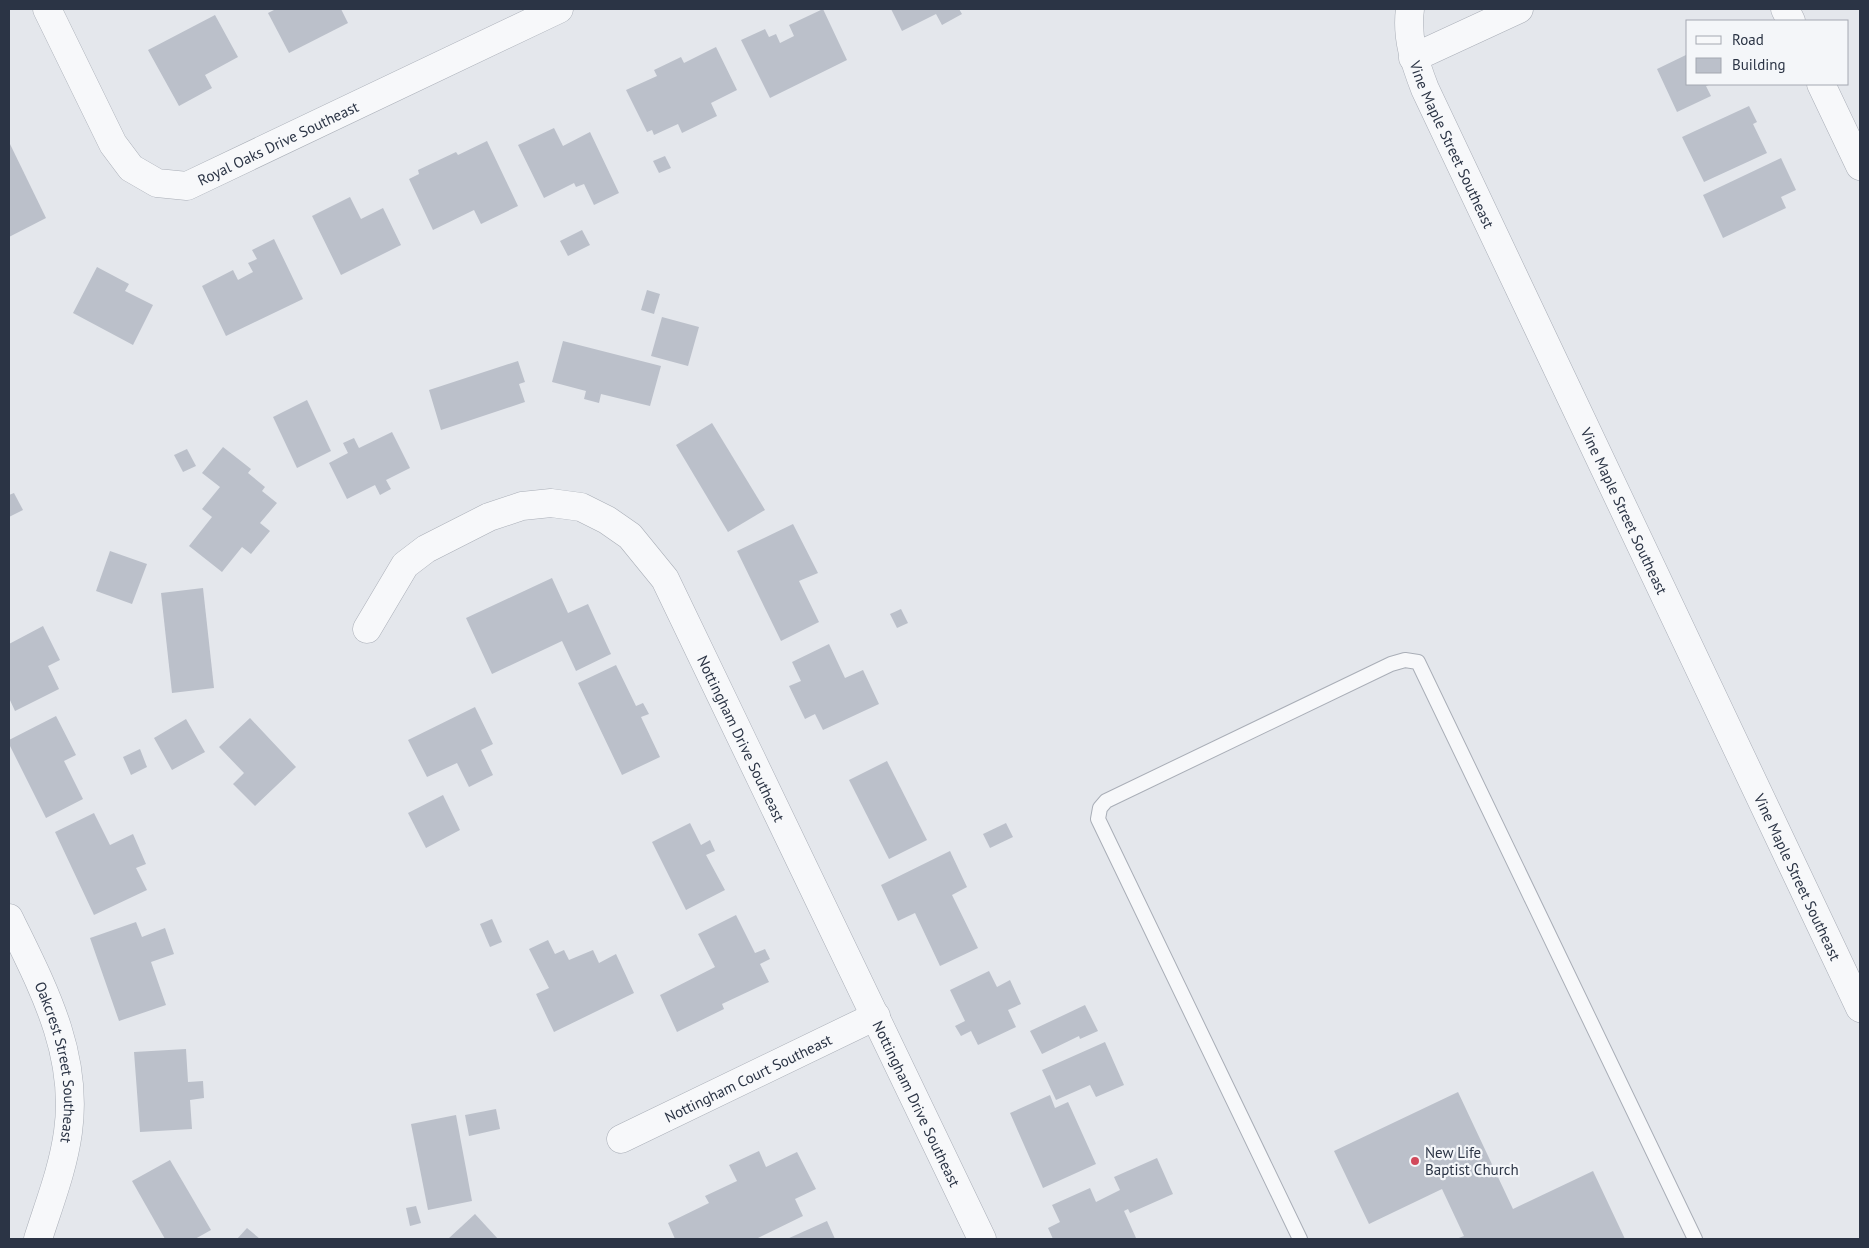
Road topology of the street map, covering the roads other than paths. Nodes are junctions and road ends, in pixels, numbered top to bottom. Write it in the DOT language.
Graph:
graph roads {
  1 [pos="47,9"];
  2 [pos="559,9"];
  3 [pos="1410,9"];
  4 [pos="1519,9"];
  5 [pos="1413,58"];
  6 [pos="1821,85"];
  7 [pos="1860,166"];
  8 [pos="367,629"];
  9 [pos="9,918"];
  10 [pos="1860,1008"];
  11 [pos="876,1016"];
  12 [pos="621,1139"];
  13 [pos="38,1239"];
  14 [pos="982,1239"];
  15 [pos="1300,1239"];
  16 [pos="1696,1239"];
  1 -- 2 [label="street, Royal Oaks Drive Southeast"];
  3 -- 5 [label="street, Vine Maple Street Southeast"];
  4 -- 5 [label="street"];
  5 -- 10 [label="street, Vine Maple Street Southeast"];
  6 -- 7 [label="street"];
  8 -- 11 [label="street, Nottingham Drive Southeast"];
  9 -- 13 [label="street, Oakcrest Street Southeast"];
  11 -- 12 [label="street, Nottingham Court Southeast"];
  11 -- 14 [label="street, Nottingham Drive Southeast"];
  15 -- 16 [label="lane"];
}
